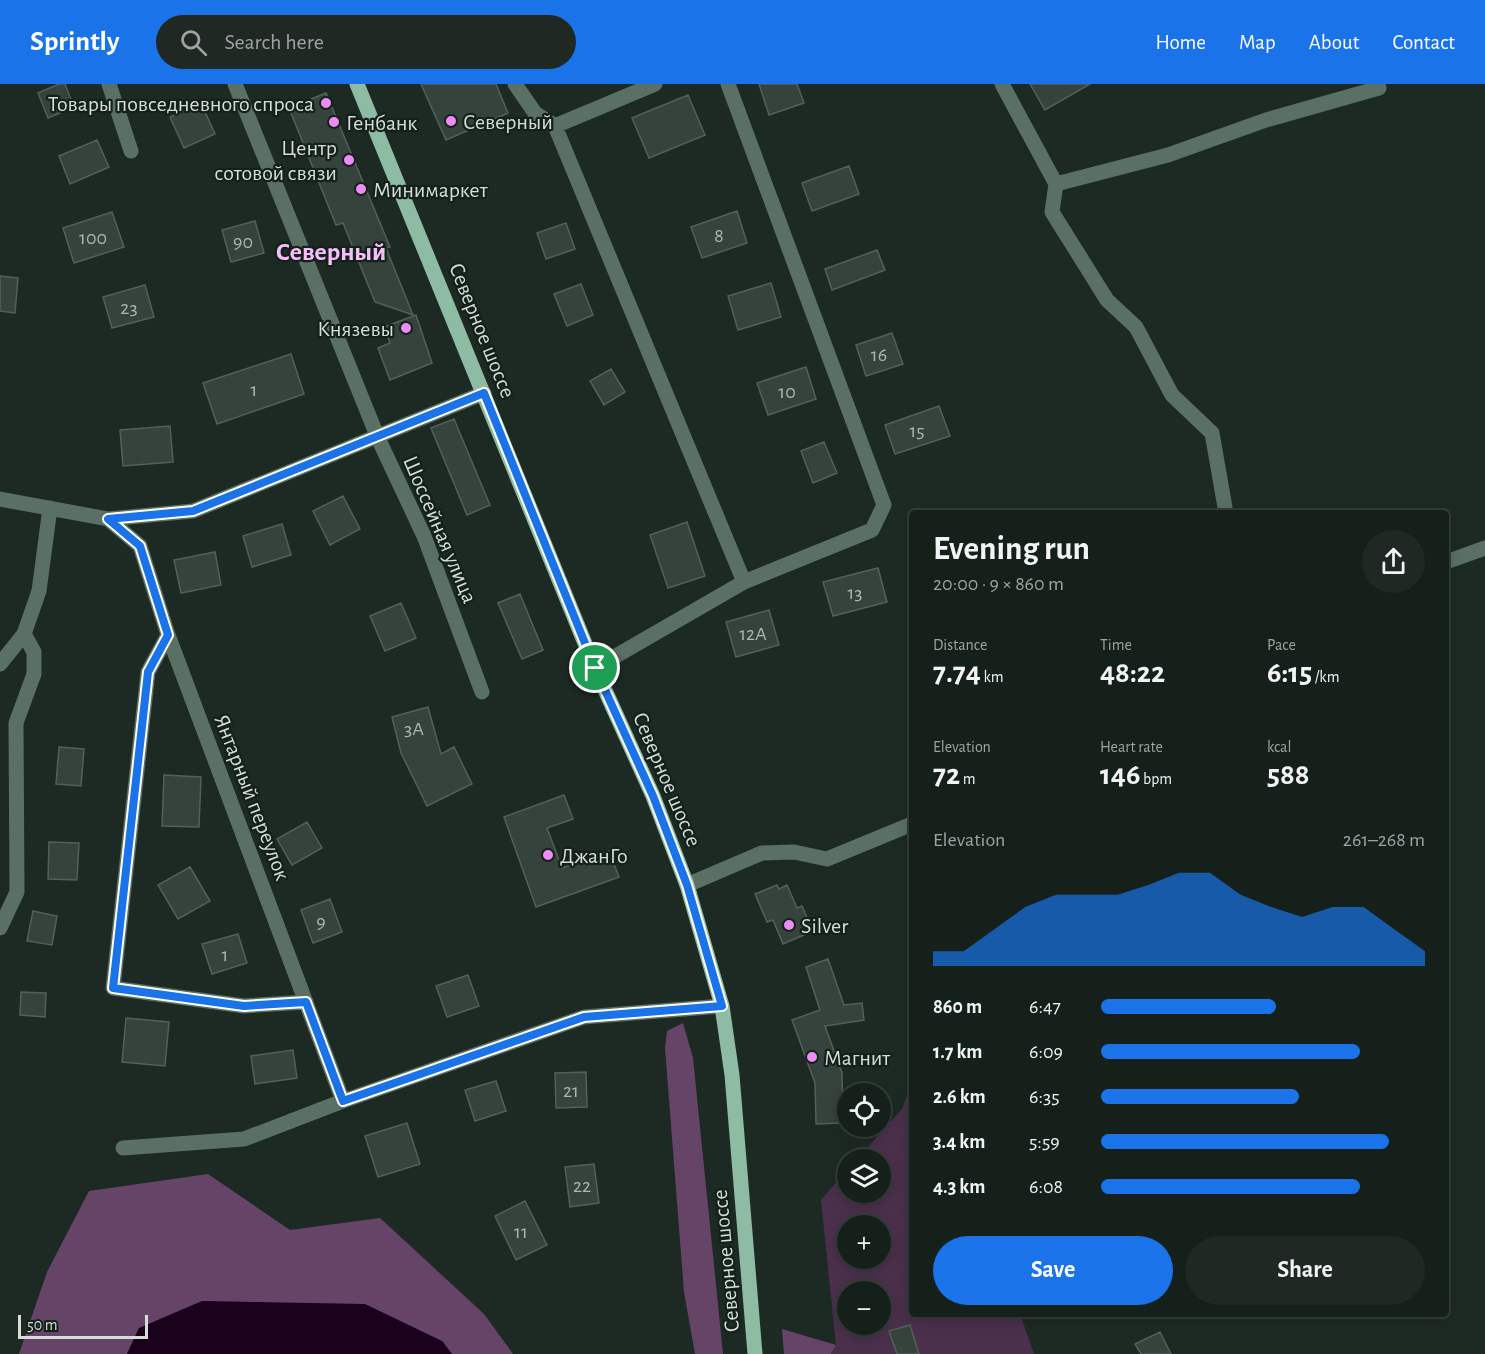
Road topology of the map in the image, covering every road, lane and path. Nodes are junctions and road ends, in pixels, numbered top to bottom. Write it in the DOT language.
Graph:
graph roads {
  1 [pos="109,84"];
  2 [pos="235,84"];
  3 [pos="357,84"];
  4 [pos="515,84"];
  5 [pos="655,84"];
  6 [pos="728,84"];
  7 [pos="1002,84"];
  8 [pos="1379,88"];
  9 [pos="555,126"];
  10 [pos="131,151"];
  11 [pos="1056,184"];
  12 [pos="484,393"];
  13 [pos="378,438"];
  14 [pos="0,499"];
  15 [pos="50,508"];
  16 [pos="1225,510"];
  17 [pos="108,519"];
  18 [pos="1485,548"];
  19 [pos="1449,561"];
  20 [pos="744,582"];
  21 [pos="24,634"];
  22 [pos="168,635"];
  23 [pos="0,664"];
  24 [pos="595,668"];
  25 [pos="482,692"];
  26 [pos="909,825"];
  27 [pos="687,885"];
  28 [pos="0,928"];
  29 [pos="306,1002"];
  30 [pos="722,1006"];
  31 [pos="343,1101"];
  32 [pos="123,1148"];
  33 [pos="755,1354"];
  1 -- 10 [label="street"];
  2 -- 13 [label="street, Шоссейная улица"];
  3 -- 12 [label="main road, Северное шоссе"];
  4 -- 9 [label="street"];
  5 -- 9 [label="street"];
  6 -- 20 [label="street"];
  7 -- 11 [label="street"];
  8 -- 11 [label="street"];
  9 -- 20 [label="street"];
  11 -- 16 [label="street"];
  12 -- 13 [label="street"];
  12 -- 24 [label="main road, Северное шоссе"];
  13 -- 17 [label="street"];
  13 -- 25 [label="street, Шоссейная улица"];
  14 -- 15 [label="street"];
  15 -- 17 [label="street"];
  15 -- 21 [label="street"];
  17 -- 22 [label="street, Янтарный переулок"];
  18 -- 19 [label="street"];
  20 -- 24 [label="street"];
  21 -- 23 [label="street"];
  21 -- 28 [label="street"];
  22 -- 29 [label="street, Янтарный переулок"];
  22 -- 29 [label="street"];
  24 -- 27 [label="main road, Северное шоссе"];
  26 -- 27 [label="street"];
  27 -- 30 [label="main road, Северное шоссе"];
  29 -- 31 [label="street, Янтарный переулок"];
  30 -- 31 [label="street"];
  30 -- 33 [label="main road, Северное шоссе"];
  31 -- 32 [label="street"];
}
